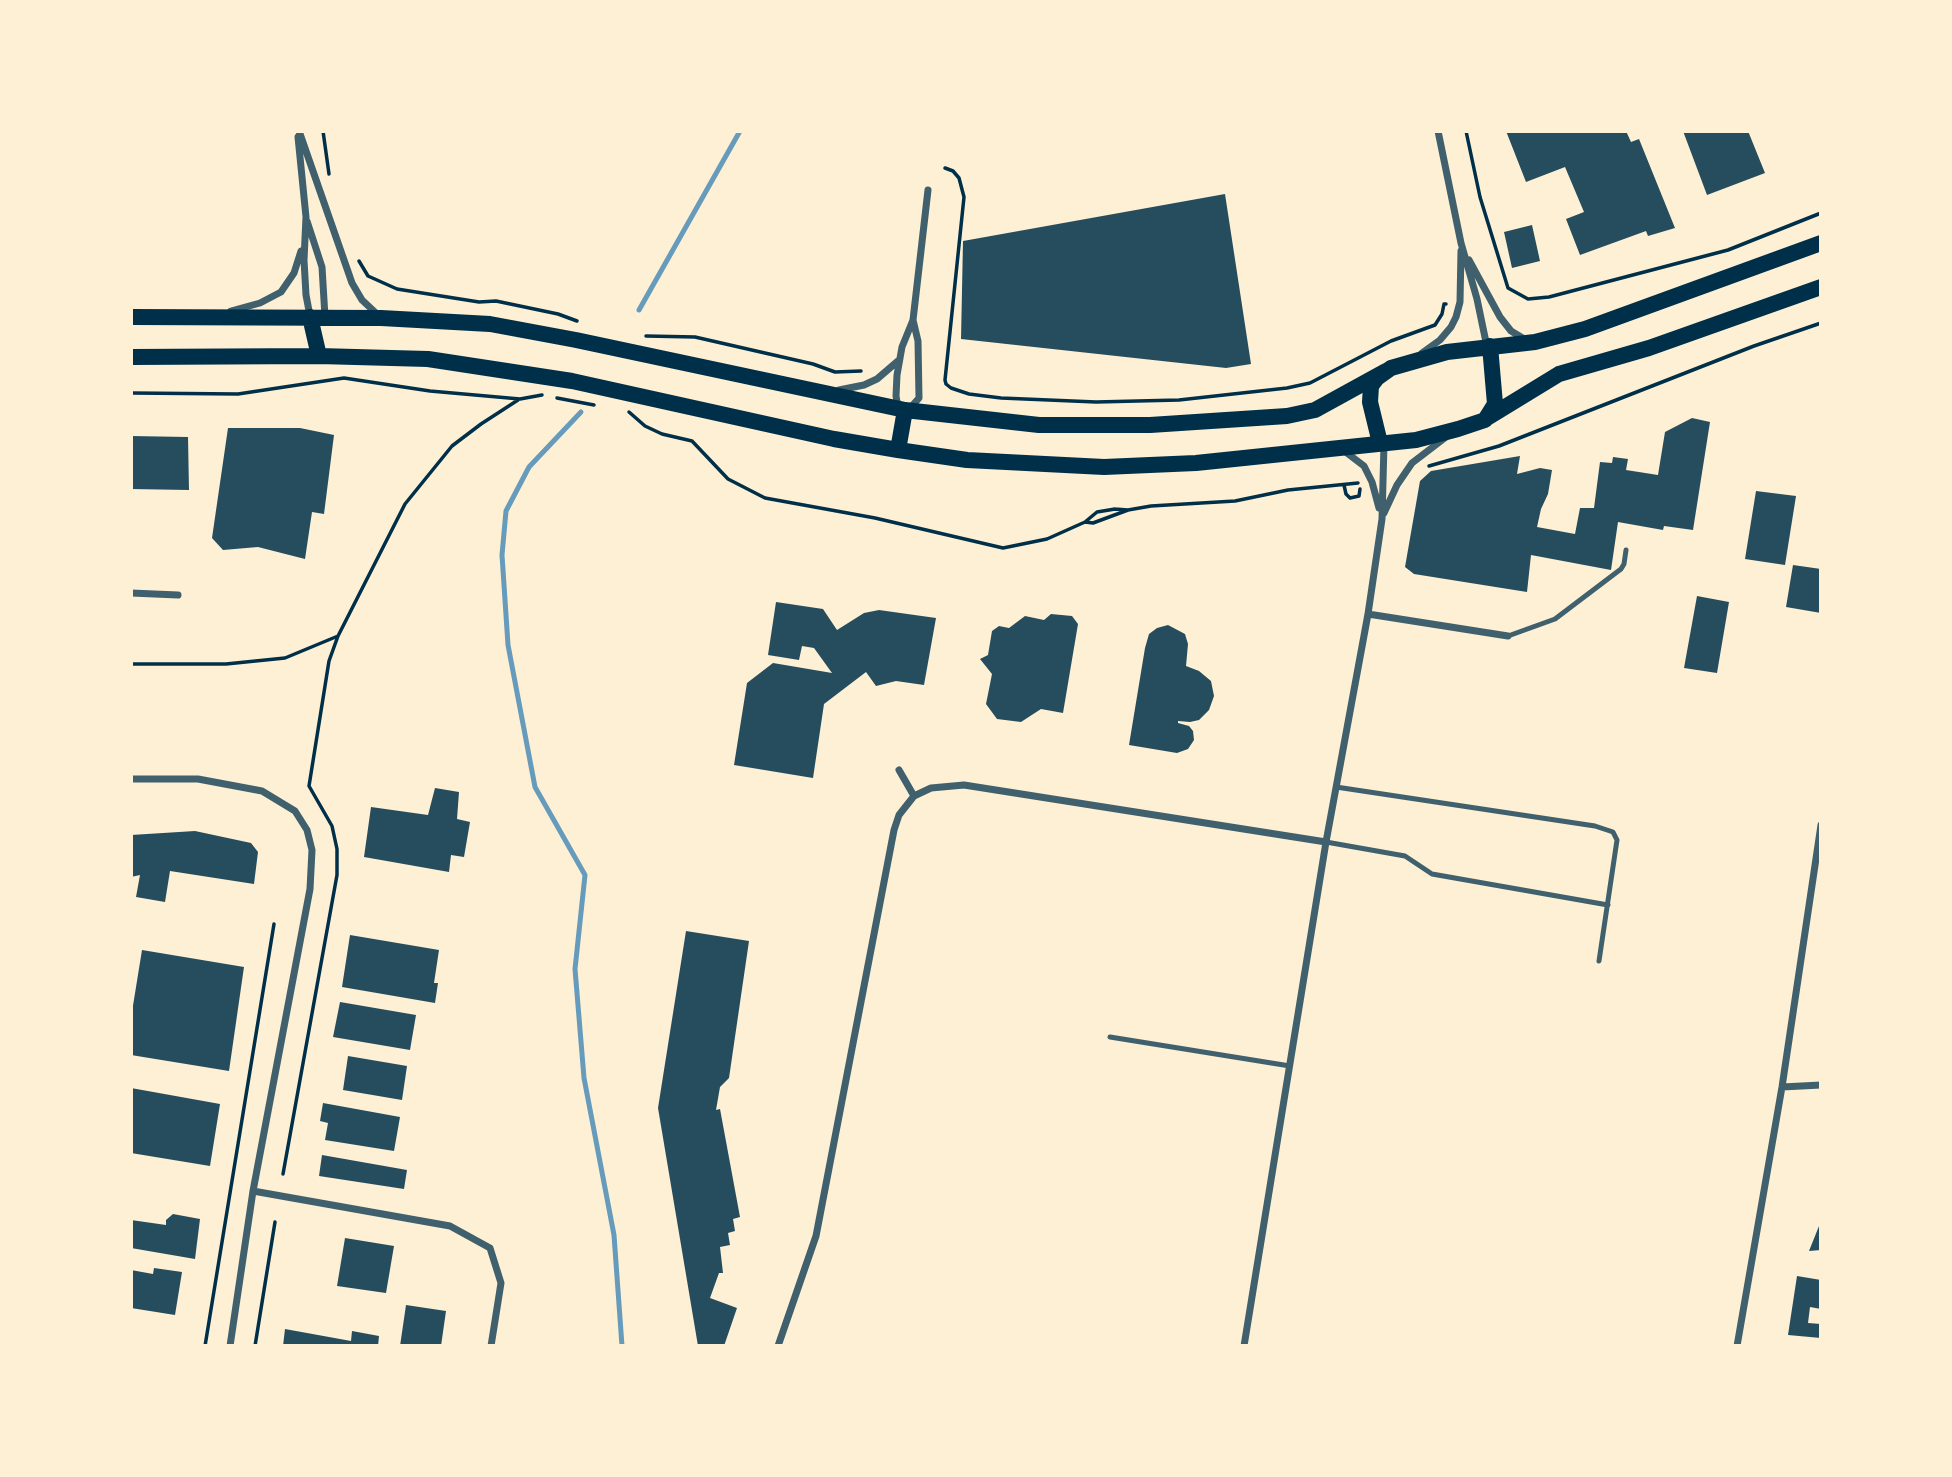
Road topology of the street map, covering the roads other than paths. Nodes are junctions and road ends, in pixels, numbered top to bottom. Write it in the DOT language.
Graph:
graph roads {
  1 [pos="298,131"];
  2 [pos="1438,131"];
  3 [pos="928,190"];
  4 [pos="306,217"];
  5 [pos="305,234"];
  6 [pos="1461,243"];
  7 [pos="1821,243"];
  8 [pos="1821,287"];
  9 [pos="131,317"];
  10 [pos="203,317"];
  11 [pos="318,317"];
  12 [pos="381,318"];
  13 [pos="913,320"];
  14 [pos="1535,342"];
  15 [pos="1489,346"];
  16 [pos="319,356"];
  17 [pos="131,358"];
  18 [pos="900,359"];
  19 [pos="1409,362"];
  20 [pos="1386,371"];
  21 [pos="821,393"];
  22 [pos="905,410"];
  23 [pos="1485,420"];
  24 [pos="1458,429"];
  25 [pos="1382,443"];
  26 [pos="1338,447"];
  27 [pos="898,450"];
  28 [pos="1382,519"];
  29 [pos="1626,550"];
  30 [pos="131,593"];
  31 [pos="178,595"];
  32 [pos="1368,614"];
  33 [pos="1508,636"];
  34 [pos="899,769"];
  35 [pos="131,779"];
  36 [pos="1336,787"];
  37 [pos="914,796"];
  38 [pos="1821,825"];
  39 [pos="1326,842"];
  40 [pos="1608,905"];
  41 [pos="1599,961"];
  42 [pos="1110,1037"];
  43 [pos="1290,1066"];
  44 [pos="1821,1085"];
  45 [pos="1782,1087"];
  46 [pos="253,1191"];
  47 [pos="230,1346"];
  48 [pos="491,1346"];
  49 [pos="778,1346"];
  50 [pos="1244,1346"];
  51 [pos="1737,1346"];
  1 -- 4 [label="street"];
  1 -- 12 [label="street"];
  2 -- 6 [label="street"];
  3 -- 13 [label="street"];
  4 -- 5 [label="street"];
  4 -- 11 [label="street"];
  5 -- 10 [label="street"];
  5 -- 11 [label="street"];
  6 -- 14 [label="street"];
  6 -- 15 [label="street"];
  6 -- 19 [label="street"];
  7 -- 14 [label="main road"];
  8 -- 23 [label="main road"];
  9 -- 10 [label="main road"];
  10 -- 11 [label="main road"];
  11 -- 12 [label="main road"];
  11 -- 16 [label="main road"];
  12 -- 21 [label="main road"];
  13 -- 18 [label="street"];
  13 -- 22 [label="street"];
  14 -- 15 [label="main road"];
  15 -- 19 [label="main road"];
  15 -- 23 [label="main road"];
  16 -- 17 [label="main road"];
  16 -- 27 [label="main road"];
  18 -- 21 [label="street"];
  18 -- 22 [label="street"];
  19 -- 20 [label="main road"];
  20 -- 22 [label="main road"];
  20 -- 25 [label="main road"];
  21 -- 22 [label="main road"];
  22 -- 27 [label="main road"];
  23 -- 24 [label="main road"];
  24 -- 25 [label="main road"];
  24 -- 28 [label="street"];
  25 -- 26 [label="main road"];
  25 -- 28 [label="street"];
  26 -- 27 [label="main road"];
  26 -- 28 [label="street"];
  28 -- 32 [label="street"];
  29 -- 33 [label="lane"];
  30 -- 31 [label="street"];
  32 -- 33 [label="street"];
  32 -- 36 [label="street"];
  34 -- 37 [label="street"];
  35 -- 46 [label="street"];
  36 -- 39 [label="street"];
  36 -- 40 [label="lane"];
  37 -- 39 [label="street"];
  37 -- 49 [label="street"];
  38 -- 45 [label="street"];
  39 -- 40 [label="lane"];
  39 -- 43 [label="street"];
  40 -- 41 [label="lane"];
  42 -- 43 [label="lane"];
  43 -- 50 [label="street"];
  44 -- 45 [label="street"];
  45 -- 51 [label="street"];
  46 -- 47 [label="street"];
  46 -- 48 [label="street"];
}
